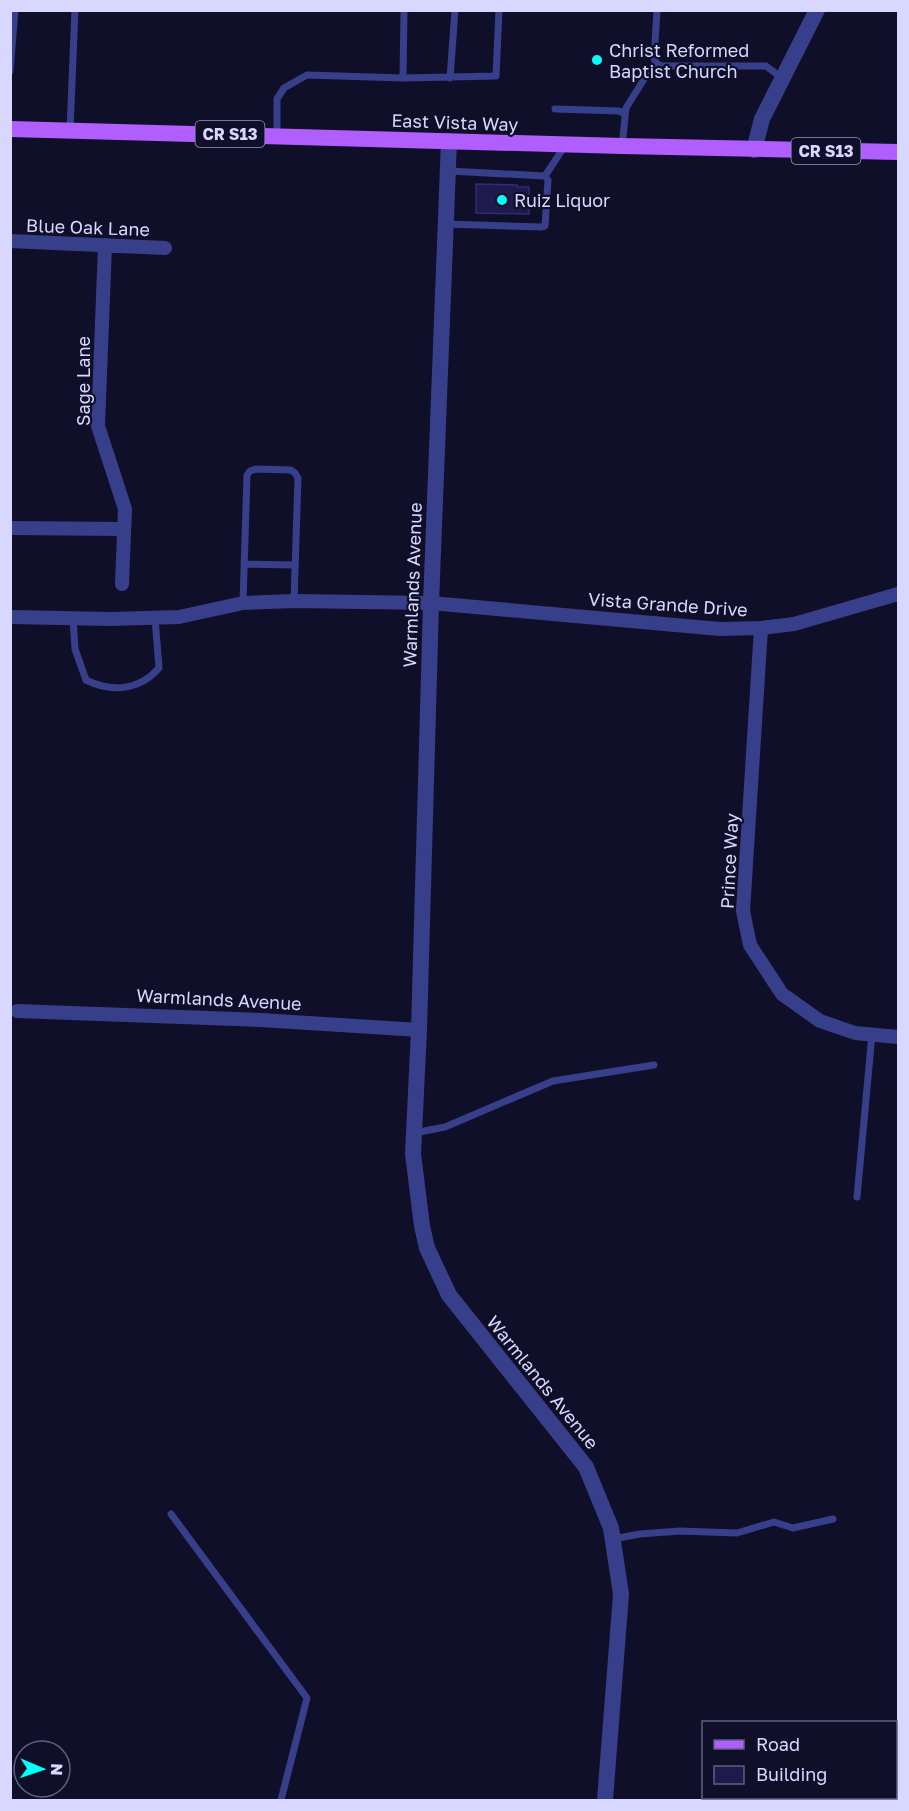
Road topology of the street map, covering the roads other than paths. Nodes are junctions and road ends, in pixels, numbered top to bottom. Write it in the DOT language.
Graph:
graph roads {
  1 [pos="15,10"];
  2 [pos="75,10"];
  3 [pos="404,10"];
  4 [pos="455,10"];
  5 [pos="499,10"];
  6 [pos="657,10"];
  7 [pos="814,12"];
  8 [pos="657,64"];
  9 [pos="10,71"];
  10 [pos="403,78"];
  11 [pos="450,78"];
  12 [pos="782,78"];
  13 [pos="555,110"];
  14 [pos="625,114"];
  15 [pos="10,129"];
  16 [pos="70,130"];
  17 [pos="277,135"];
  18 [pos="449,141"];
  19 [pos="566,144"];
  20 [pos="622,146"];
  21 [pos="754,150"];
  22 [pos="898,152"];
  23 [pos="447,171"];
  24 [pos="545,176"];
  25 [pos="446,224"];
  26 [pos="10,242"];
  27 [pos="105,245"];
  28 [pos="165,248"];
  29 [pos="10,528"];
  30 [pos="124,529"];
  31 [pos="244,564"];
  32 [pos="295,565"];
  33 [pos="122,584"];
  34 [pos="898,594"];
  35 [pos="294,601"];
  36 [pos="243,603"];
  37 [pos="430,603"];
  38 [pos="10,617"];
  39 [pos="73,618"];
  40 [pos="155,618"];
  41 [pos="761,628"];
  42 [pos="17,1011"];
  43 [pos="419,1030"];
  44 [pos="872,1034"];
  45 [pos="898,1037"];
  46 [pos="654,1065"];
  47 [pos="414,1133"];
  48 [pos="857,1197"];
  49 [pos="171,1514"];
  50 [pos="833,1519"];
  51 [pos="612,1539"];
  52 [pos="281,1800"];
  53 [pos="605,1800"];
  1 -- 9 [label="lane"];
  2 -- 16 [label="lane"];
  3 -- 10 [label="lane"];
  4 -- 11 [label="lane"];
  5 -- 11 [label="lane"];
  6 -- 8 [label="lane"];
  7 -- 12 [label="street"];
  8 -- 12 [label="lane"];
  8 -- 14 [label="lane"];
  10 -- 11 [label="lane"];
  10 -- 17 [label="lane"];
  12 -- 21 [label="street"];
  13 -- 14 [label="lane"];
  14 -- 20 [label="lane"];
  15 -- 16 [label="main road, East Vista Way / CR S13"];
  16 -- 17 [label="main road, East Vista Way / CR S13"];
  17 -- 18 [label="main road, East Vista Way / CR S13"];
  18 -- 19 [label="main road, East Vista Way / CR S13"];
  18 -- 23 [label="street, Warmlands Avenue"];
  19 -- 20 [label="main road, East Vista Way / CR S13"];
  19 -- 24 [label="lane"];
  20 -- 21 [label="main road, East Vista Way / CR S13"];
  21 -- 22 [label="main road, East Vista Way / CR S13"];
  23 -- 24 [label="lane"];
  23 -- 25 [label="street, Warmlands Avenue"];
  24 -- 25 [label="lane"];
  25 -- 37 [label="street, Warmlands Avenue"];
  26 -- 27 [label="street, Blue Oak Lane"];
  27 -- 28 [label="street, Blue Oak Lane"];
  27 -- 30 [label="street, Sage Lane"];
  29 -- 30 [label="street"];
  30 -- 33 [label="street, Sage Lane"];
  31 -- 32 [label="lane"];
  31 -- 32 [label="lane"];
  31 -- 36 [label="lane"];
  32 -- 35 [label="lane"];
  34 -- 41 [label="street, Vista Grande Drive"];
  35 -- 36 [label="street, Vista Grande Drive"];
  35 -- 37 [label="street, Vista Grande Drive"];
  36 -- 40 [label="street, Vista Grande Drive"];
  37 -- 41 [label="street, Vista Grande Drive"];
  37 -- 43 [label="street, Warmlands Avenue"];
  38 -- 39 [label="street, Vista Grande Drive"];
  39 -- 40 [label="street, Vista Grande Drive"];
  39 -- 40 [label="lane"];
  41 -- 44 [label="street, Prince Way"];
  42 -- 43 [label="street, Warmlands Avenue"];
  43 -- 47 [label="street, Warmlands Avenue"];
  44 -- 45 [label="street, Prince Way"];
  44 -- 48 [label="lane"];
  46 -- 47 [label="lane"];
  47 -- 51 [label="street, Warmlands Avenue"];
  49 -- 52 [label="lane"];
  50 -- 51 [label="lane"];
  51 -- 53 [label="street, Warmlands Avenue"];
}
